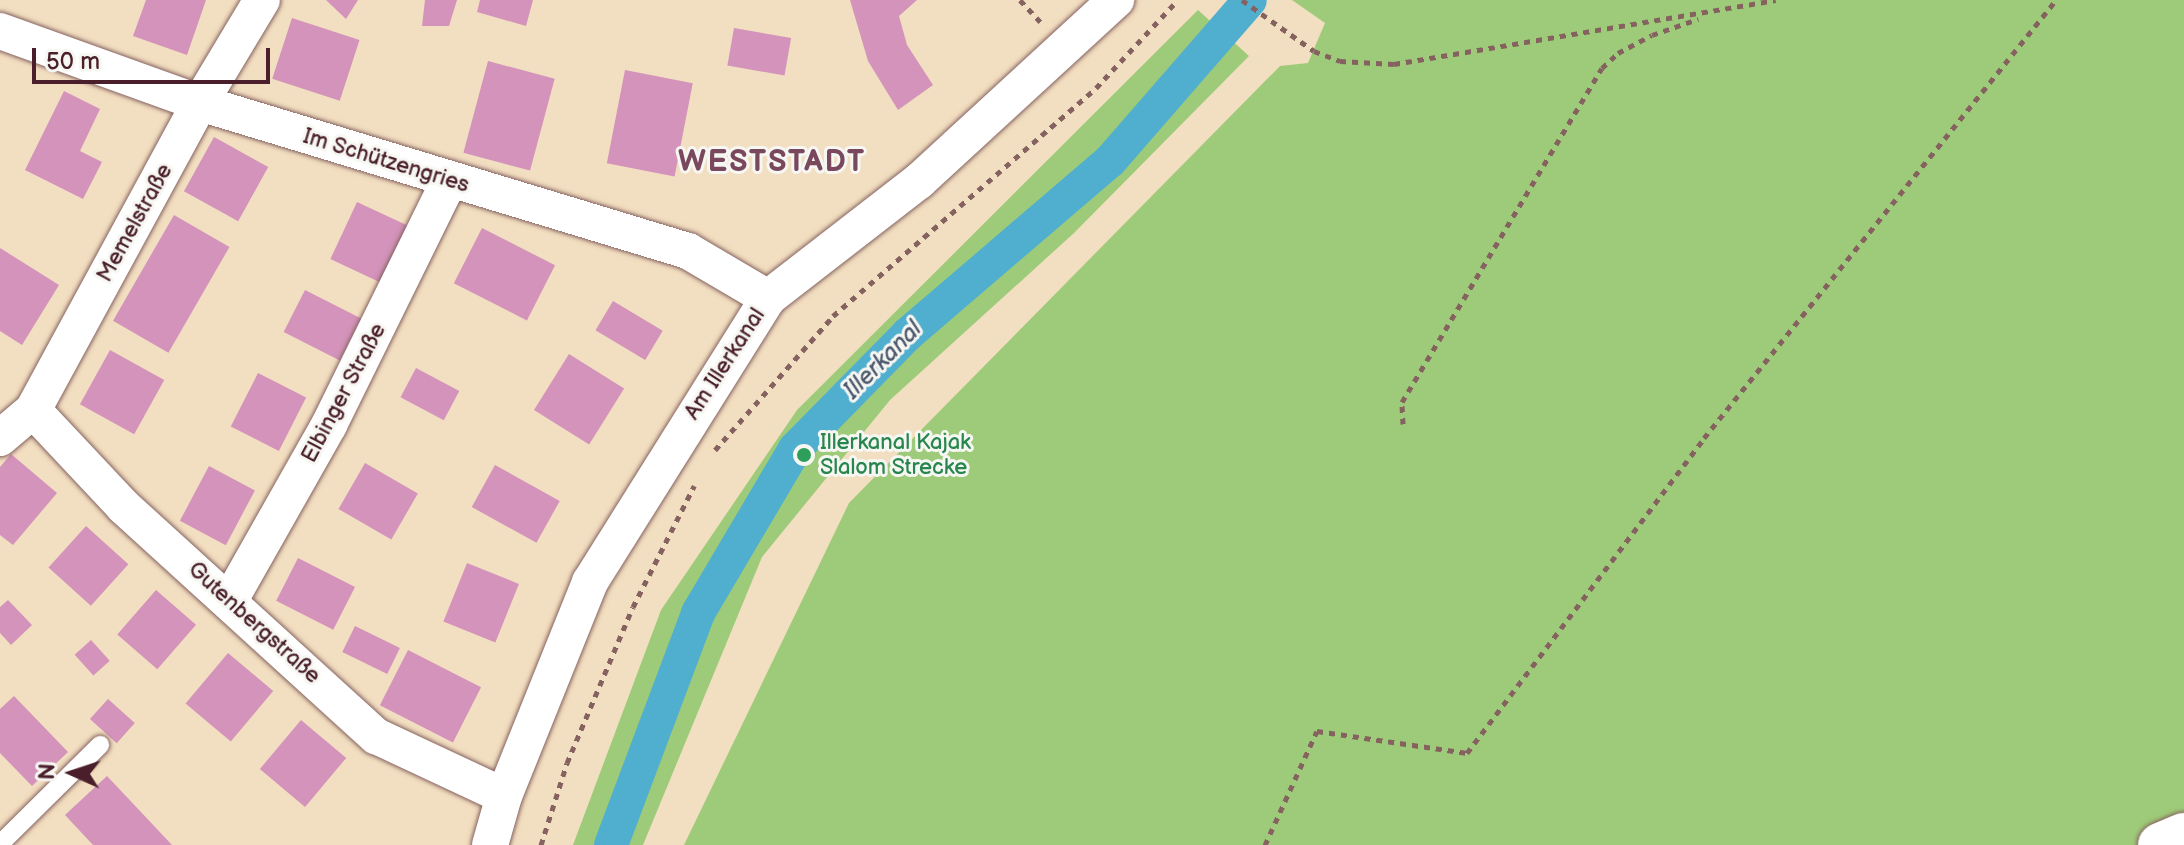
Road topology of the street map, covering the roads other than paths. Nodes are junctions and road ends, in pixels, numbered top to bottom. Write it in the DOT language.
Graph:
graph roads {
  1 [pos="262,0"];
  2 [pos="1116,0"];
  3 [pos="0,31"];
  4 [pos="200,103"];
  5 [pos="449,181"];
  6 [pos="768,298"];
  7 [pos="33,410"];
  8 [pos="0,438"];
  9 [pos="230,600"];
  10 [pos="100,745"];
  11 [pos="504,796"];
  12 [pos="2184,835"];
  13 [pos="0,844"];
  14 [pos="490,845"];
  15 [pos="2160,845"];
  1 -- 4 [label="street, Memelstraße"];
  2 -- 6 [label="street, Am Illerkanal"];
  3 -- 4 [label="street, Im Schützengries"];
  4 -- 5 [label="street, Im Schützengries"];
  4 -- 7 [label="street, Memelstraße"];
  5 -- 6 [label="street, Im Schützengries"];
  5 -- 9 [label="street, Elbinger Straße"];
  6 -- 11 [label="street, Am Illerkanal"];
  7 -- 8 [label="street, Memelstraße"];
  7 -- 9 [label="street, Gutenbergstraße"];
  9 -- 11 [label="street, Gutenbergstraße"];
  10 -- 13 [label="lane"];
  11 -- 14 [label="street, Am Illerkanal"];
  12 -- 15 [label="main road"];
}
